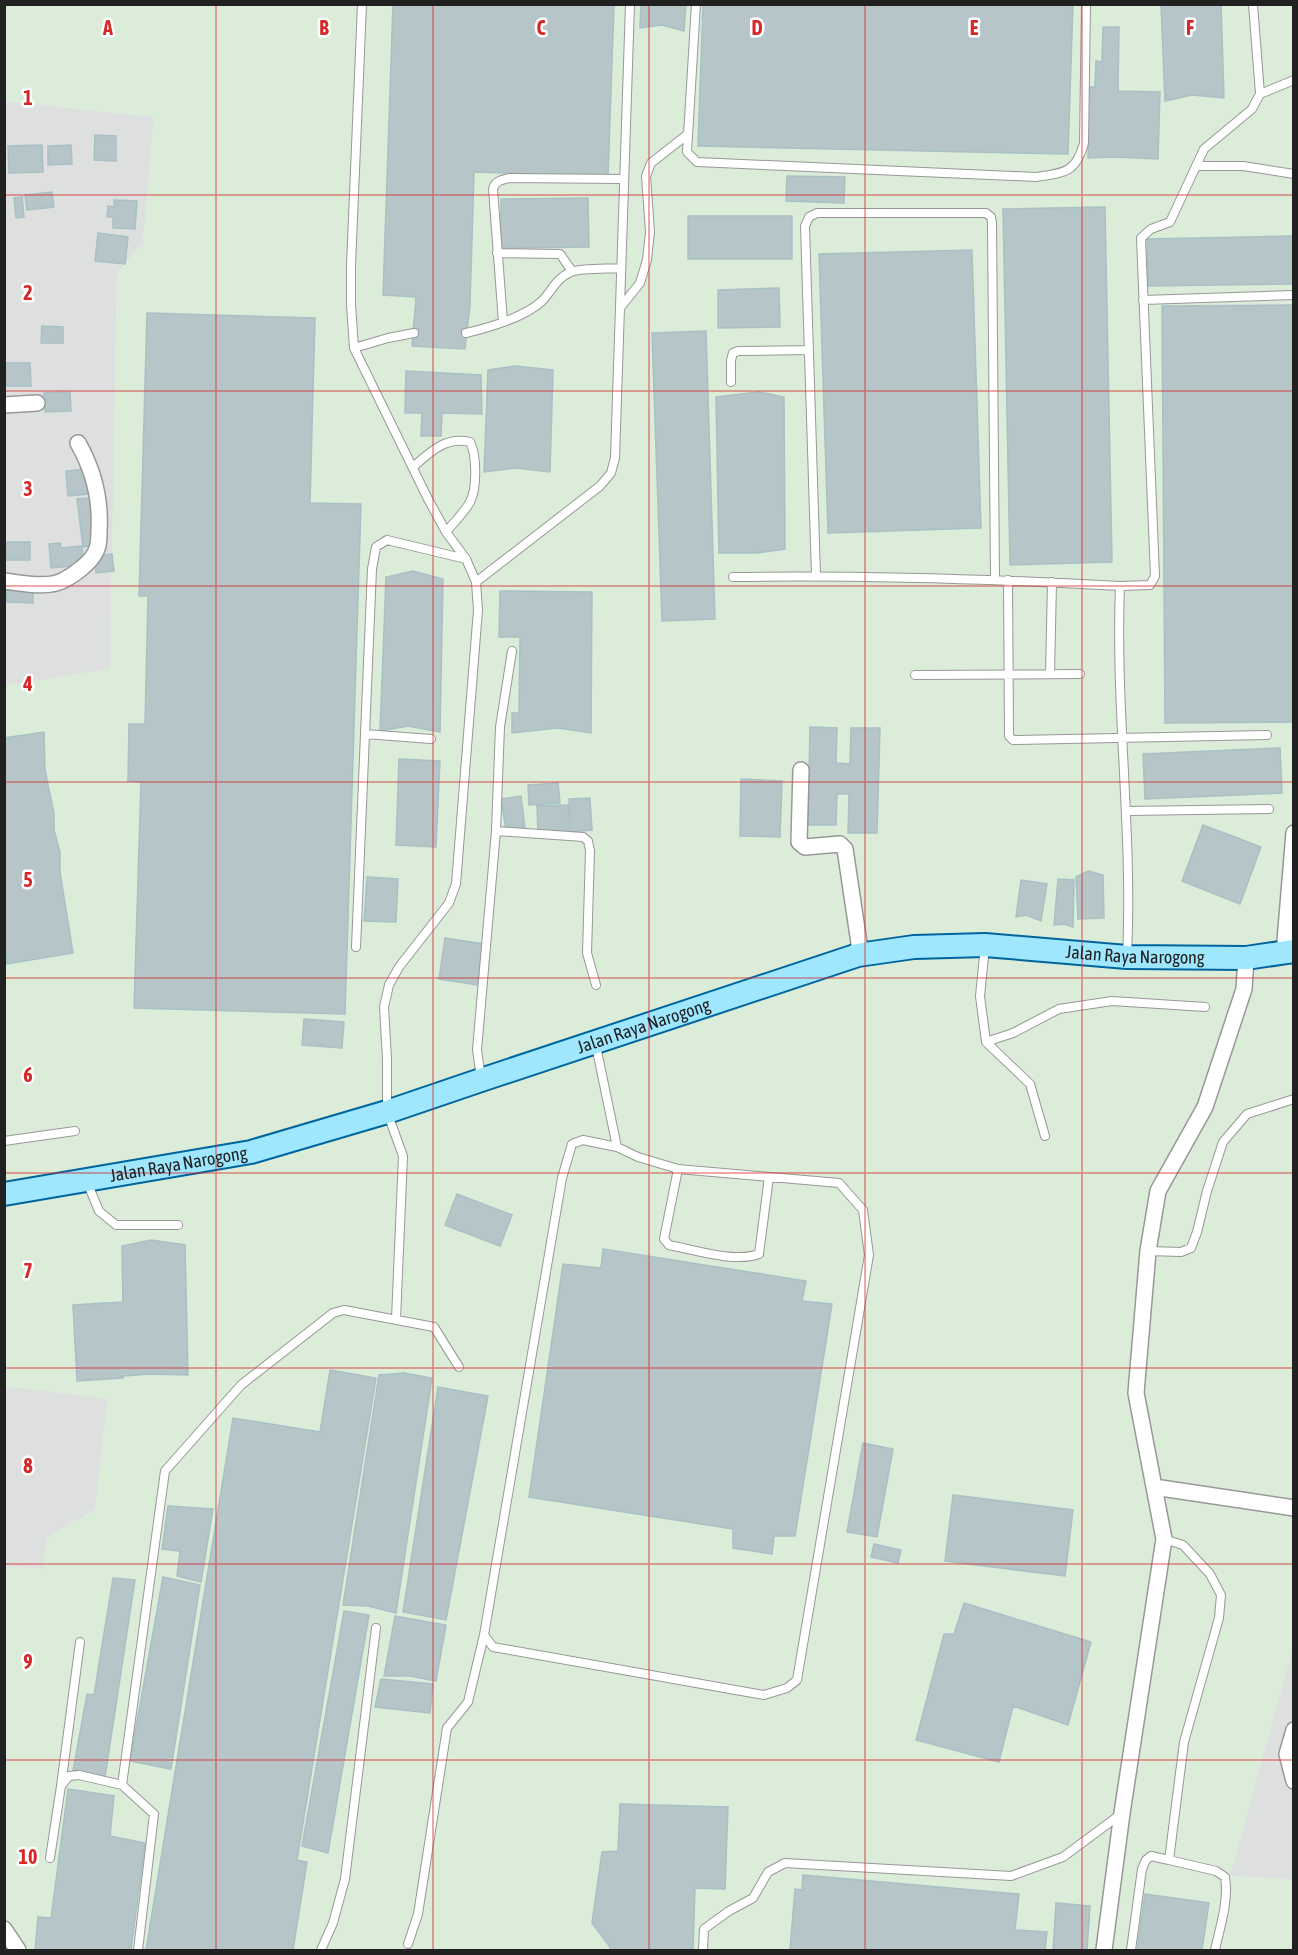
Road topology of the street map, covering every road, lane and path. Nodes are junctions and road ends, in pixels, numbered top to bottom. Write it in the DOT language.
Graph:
graph roads {
  1 [pos="362,4"];
  2 [pos="630,4"];
  3 [pos="696,4"];
  4 [pos="1086,4"];
  5 [pos="1253,4"];
  6 [pos="1293,80"];
  7 [pos="1260,94"];
  8 [pos="688,134"];
  9 [pos="1196,166"];
  10 [pos="1293,174"];
  11 [pos="624,179"];
  12 [pos="497,253"];
  13 [pos="621,268"];
  14 [pos="572,272"];
  15 [pos="1293,295"];
  16 [pos="1143,300"];
  17 [pos="620,308"];
  18 [pos="503,322"];
  19 [pos="414,333"];
  20 [pos="466,333"];
  21 [pos="354,348"];
  22 [pos="809,350"];
  23 [pos="731,382"];
  24 [pos="37,403"];
  25 [pos="4,405"];
  26 [pos="78,443"];
  27 [pos="413,466"];
  28 [pos="446,532"];
  29 [pos="466,559"];
  30 [pos="816,576"];
  31 [pos="733,577"];
  32 [pos="995,580"];
  33 [pos="1008,580"];
  34 [pos="4,581"];
  35 [pos="476,582"];
  36 [pos="1052,582"];
  37 [pos="1120,586"];
  38 [pos="512,651"];
  39 [pos="1050,674"];
  40 [pos="1080,674"];
  41 [pos="915,675"];
  42 [pos="1008,675"];
  43 [pos="365,734"];
  44 [pos="1267,735"];
  45 [pos="1123,738"];
  46 [pos="431,739"];
  47 [pos="801,770"];
  48 [pos="1269,808"];
  49 [pos="1127,811"];
  50 [pos="496,831"];
  51 [pos="1293,833"];
  52 [pos="985,945"];
  53 [pos="356,947"];
  54 [pos="1289,952"];
  55 [pos="858,955"];
  56 [pos="1127,957"];
  57 [pos="1246,958"];
  58 [pos="596,985"];
  59 [pos="1205,1007"];
  60 [pos="595,1042"];
  61 [pos="987,1042"];
  62 [pos="481,1080"];
  63 [pos="1293,1099"];
  64 [pos="387,1112"];
  65 [pos="75,1131"];
  66 [pos="1045,1136"];
  67 [pos="4,1142"];
  68 [pos="617,1147"];
  69 [pos="678,1169"];
  70 [pos="769,1177"];
  71 [pos="87,1180"];
  72 [pos="4,1194"];
  73 [pos="178,1225"];
  74 [pos="1148,1251"];
  75 [pos="396,1319"];
  76 [pos="459,1367"];
  77 [pos="1154,1487"];
  78 [pos="1293,1508"];
  79 [pos="1164,1539"];
  80 [pos="376,1628"];
  81 [pos="484,1635"];
  82 [pos="80,1642"];
  83 [pos="1293,1730"];
  84 [pos="1293,1781"];
  85 [pos="122,1785"];
  86 [pos="61,1786"];
  87 [pos="1122,1813"];
  88 [pos="50,1858"];
  89 [pos="1169,1860"];
  90 [pos="4,1929"];
  91 [pos="408,1944"];
  92 [pos="18,1950"];
  93 [pos="138,1950"];
  94 [pos="321,1950"];
  95 [pos="703,1950"];
  96 [pos="1104,1950"];
  97 [pos="1131,1950"];
  98 [pos="1215,1950"];
  1 -- 21 [label="lane"];
  2 -- 11 [label="lane"];
  3 -- 8 [label="lane"];
  4 -- 8 [label="lane"];
  5 -- 7 [label="lane"];
  6 -- 7 [label="lane"];
  7 -- 9 [label="lane"];
  8 -- 17 [label="lane"];
  9 -- 10 [label="lane"];
  9 -- 16 [label="lane"];
  11 -- 12 [label="lane"];
  11 -- 13 [label="lane"];
  12 -- 14 [label="lane"];
  12 -- 18 [label="lane"];
  13 -- 14 [label="lane"];
  13 -- 17 [label="lane"];
  14 -- 18 [label="lane"];
  15 -- 16 [label="lane"];
  16 -- 37 [label="lane"];
  17 -- 35 [label="lane"];
  18 -- 20 [label="lane"];
  19 -- 21 [label="lane"];
  21 -- 27 [label="lane"];
  22 -- 23 [label="lane"];
  22 -- 30 [label="lane"];
  22 -- 32 [label="lane"];
  24 -- 25 [label="street"];
  26 -- 34 [label="street"];
  27 -- 28 [label="lane"];
  27 -- 28 [label="lane"];
  28 -- 29 [label="lane"];
  29 -- 35 [label="lane"];
  29 -- 43 [label="lane"];
  30 -- 31 [label="lane"];
  30 -- 32 [label="lane"];
  32 -- 33 [label="lane"];
  33 -- 36 [label="lane"];
  33 -- 42 [label="lane"];
  35 -- 64 [label="lane"];
  36 -- 37 [label="lane"];
  36 -- 39 [label="lane"];
  37 -- 45 [label="lane"];
  38 -- 50 [label="lane"];
  39 -- 40 [label="lane"];
  39 -- 42 [label="lane"];
  41 -- 42 [label="lane"];
  42 -- 45 [label="lane"];
  43 -- 46 [label="lane"];
  43 -- 53 [label="lane"];
  44 -- 45 [label="lane"];
  45 -- 49 [label="lane"];
  47 -- 55 [label="street"];
  48 -- 49 [label="lane"];
  49 -- 56 [label="lane"];
  50 -- 58 [label="lane"];
  50 -- 62 [label="lane"];
  51 -- 54 [label="street"];
  52 -- 55 [label="main road, Jalan Raya Narogong"];
  52 -- 56 [label="main road, Jalan Raya Narogong"];
  52 -- 61 [label="lane"];
  54 -- 57 [label="main road, Jalan Raya Narogong"];
  55 -- 60 [label="main road, Jalan Raya Narogong"];
  56 -- 57 [label="main road, Jalan Raya Narogong"];
  57 -- 74 [label="street"];
  59 -- 61 [label="lane"];
  60 -- 62 [label="main road, Jalan Raya Narogong"];
  60 -- 68 [label="lane"];
  61 -- 66 [label="lane"];
  62 -- 64 [label="main road, Jalan Raya Narogong"];
  63 -- 74 [label="lane"];
  64 -- 71 [label="main road, Jalan Raya Narogong"];
  64 -- 75 [label="lane"];
  65 -- 67 [label="lane"];
  68 -- 69 [label="lane"];
  68 -- 81 [label="lane"];
  69 -- 70 [label="lane"];
  69 -- 70 [label="lane"];
  70 -- 81 [label="lane"];
  71 -- 72 [label="main road, Jalan Raya Narogong"];
  71 -- 73 [label="lane"];
  74 -- 77 [label="street"];
  75 -- 76 [label="lane"];
  75 -- 85 [label="lane"];
  77 -- 78 [label="street"];
  77 -- 79 [label="street"];
  79 -- 87 [label="street"];
  79 -- 89 [label="lane"];
  80 -- 94 [label="lane"];
  81 -- 91 [label="lane"];
  82 -- 86 [label="lane"];
  83 -- 84 [label="street"];
  85 -- 86 [label="lane"];
  85 -- 93 [label="lane"];
  86 -- 88 [label="lane"];
  87 -- 95 [label="lane"];
  87 -- 96 [label="street"];
  89 -- 97 [label="lane"];
  89 -- 98 [label="lane"];
  90 -- 92 [label="street"];
}
